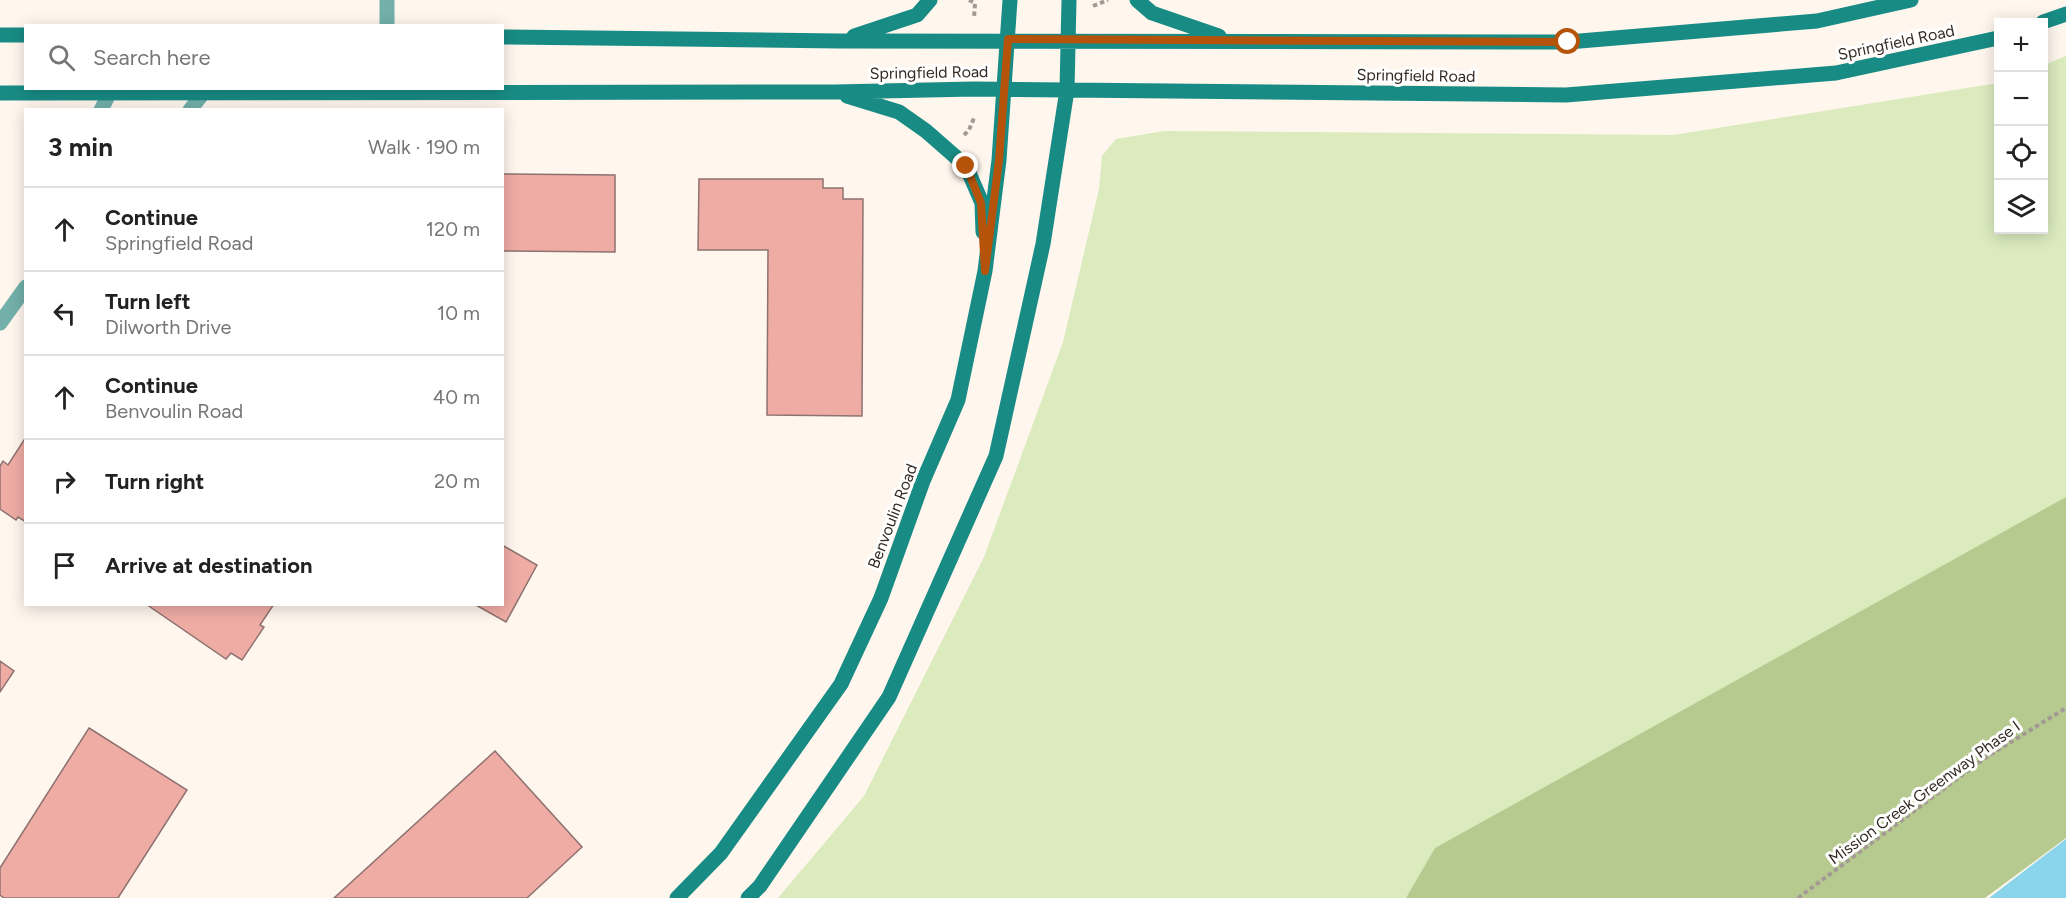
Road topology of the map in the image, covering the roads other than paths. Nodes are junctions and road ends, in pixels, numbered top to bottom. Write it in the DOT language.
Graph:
graph roads {
  1 [pos="387,0"];
  2 [pos="930,0"];
  3 [pos="1010,0"];
  4 [pos="1069,0"];
  5 [pos="1137,0"];
  6 [pos="1911,0"];
  7 [pos="2066,14"];
  8 [pos="2048,20"];
  9 [pos="387,24"];
  10 [pos="0,35"];
  11 [pos="24,35"];
  12 [pos="504,38"];
  13 [pos="1008,39"];
  14 [pos="1994,39"];
  15 [pos="840,40"];
  16 [pos="1069,40"];
  17 [pos="1233,41"];
  18 [pos="1004,89"];
  19 [pos="112,90"];
  20 [pos="1067,90"];
  21 [pos="204,92"];
  22 [pos="836,92"];
  23 [pos="0,93"];
  24 [pos="102,108"];
  25 [pos="192,108"];
  26 [pos="985,271"];
  27 [pos="24,290"];
  28 [pos="0,322"];
  29 [pos="677,898"];
  30 [pos="748,898"];
  1 -- 9 [label="street"];
  2 -- 15 [label="main road"];
  3 -- 13 [label="main road, Benvoulin Road"];
  4 -- 16 [label="main road"];
  5 -- 17 [label="main road"];
  6 -- 17 [label="main road, Springfield Road"];
  7 -- 8 [label="main road"];
  10 -- 11 [label="main road"];
  12 -- 15 [label="main road, Springfield Road"];
  13 -- 15 [label="main road, Springfield Road"];
  13 -- 16 [label="main road, Springfield Road"];
  13 -- 18 [label="main road, Benvoulin Road"];
  14 -- 20 [label="main road, Springfield Road"];
  16 -- 17 [label="main road, Springfield Road"];
  16 -- 20 [label="main road"];
  18 -- 20 [label="main road, Springfield Road"];
  18 -- 22 [label="main road, Springfield Road"];
  18 -- 26 [label="main road, Benvoulin Road"];
  19 -- 21 [label="main road, Springfield Road"];
  19 -- 23 [label="main road, Springfield Road"];
  19 -- 24 [label="street"];
  20 -- 30 [label="main road"];
  21 -- 22 [label="main road, Springfield Road"];
  21 -- 25 [label="street"];
  22 -- 26 [label="main road"];
  26 -- 29 [label="main road, Benvoulin Road"];
  27 -- 28 [label="street"];
}
